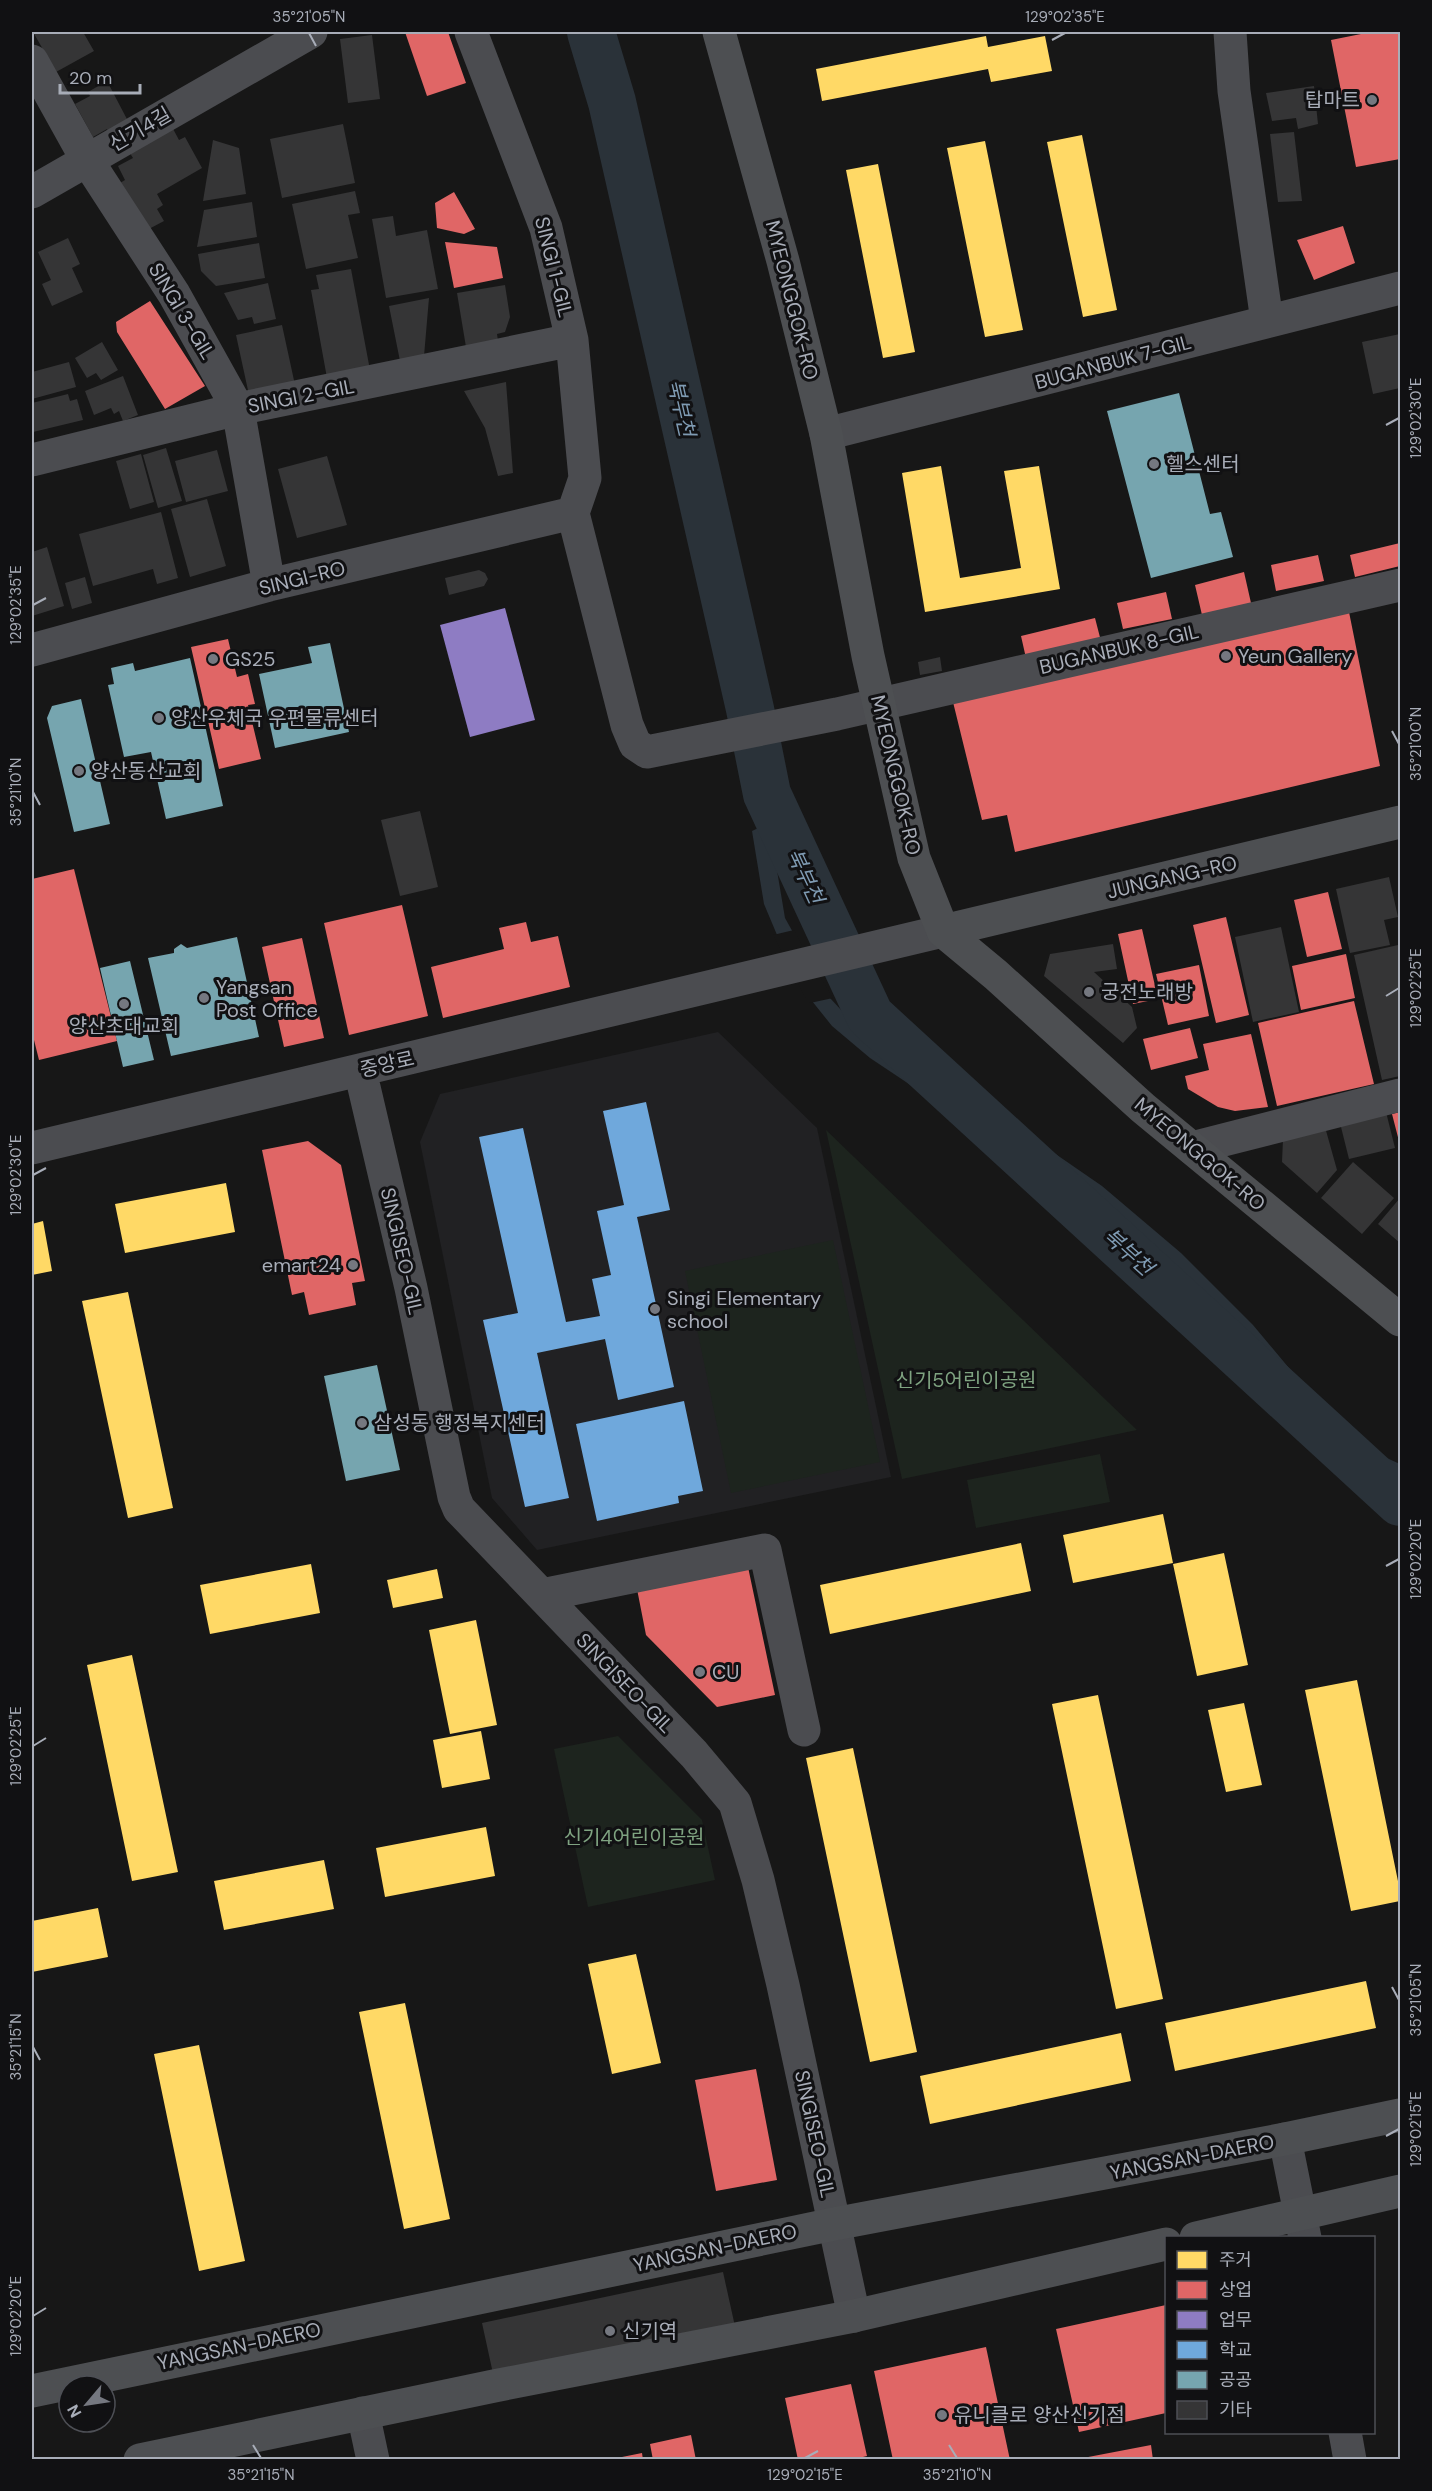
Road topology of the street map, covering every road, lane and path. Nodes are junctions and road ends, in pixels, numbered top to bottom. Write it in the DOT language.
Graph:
graph roads {
  1 [pos="311,32"];
  2 [pos="471,32"];
  3 [pos="719,32"];
  4 [pos="1230,32"];
  5 [pos="262,43"];
  6 [pos="32,61"];
  7 [pos="87,160"];
  8 [pos="32,192"];
  9 [pos="1401,288"];
  10 [pos="1267,321"];
  11 [pos="572,340"];
  12 [pos="238,409"];
  13 [pos="826,434"];
  14 [pos="32,460"];
  15 [pos="573,513"];
  16 [pos="269,585"];
  17 [pos="1401,585"];
  18 [pos="32,650"];
  19 [pos="880,704"];
  20 [pos="1401,822"];
  21 [pos="943,931"];
  22 [pos="360,1070"];
  23 [pos="1401,1095"];
  24 [pos="32,1148"];
  25 [pos="1192,1148"];
  26 [pos="1401,1320"];
  27 [pos="542,1595"];
  28 [pos="804,1730"];
  29 [pos="1401,2115"];
  30 [pos="1285,2139"];
  31 [pos="1401,2191"];
  32 [pos="834,2224"];
  33 [pos="1303,2226"];
  34 [pos="1214,2236"];
  35 [pos="1165,2244"];
  36 [pos="854,2316"];
  37 [pos="32,2391"];
  38 [pos="363,2413"];
  39 [pos="1345,2434"];
  40 [pos="140,2460"];
  41 [pos="373,2460"];
  42 [pos="1350,2460"];
  1 -- 5 [label="street, 신기4길"];
  2 -- 11 [label="street, SINGI 1-GIL"];
  3 -- 13 [label="main road, MYEONGGOK-RO"];
  4 -- 10 [label="street"];
  5 -- 7 [label="street, 신기4길"];
  6 -- 7 [label="street, SINGI 3-GIL"];
  7 -- 8 [label="street, 신기4길"];
  7 -- 12 [label="street, SINGI 3-GIL"];
  9 -- 10 [label="street, BUGANBUK 7-GIL"];
  10 -- 13 [label="street, BUGANBUK 7-GIL"];
  11 -- 12 [label="street, SINGI 2-GIL"];
  11 -- 15 [label="street, SINGI 1-GIL"];
  12 -- 14 [label="street, SINGI 2-GIL"];
  12 -- 16 [label="street, SINGI 3-GIL"];
  13 -- 19 [label="main road, MYEONGGOK-RO"];
  15 -- 16 [label="street, SINGI-RO"];
  15 -- 19 [label="street, BUGANBUK 8-GIL"];
  16 -- 18 [label="street, SINGI-RO"];
  17 -- 19 [label="street, BUGANBUK 8-GIL"];
  19 -- 21 [label="main road, MYEONGGOK-RO"];
  20 -- 21 [label="main road, JUNGANG-RO"];
  21 -- 22 [label="street, 중앙로"];
  21 -- 25 [label="main road, MYEONGGOK-RO"];
  22 -- 24 [label="street, 중앙로"];
  22 -- 27 [label="street, SINGISEO-GIL"];
  23 -- 25 [label="street"];
  25 -- 26 [label="main road, MYEONGGOK-RO"];
  27 -- 28 [label="street"];
  27 -- 32 [label="street, SINGISEO-GIL"];
  29 -- 30 [label="main road, YANGSAN-DAERO"];
  30 -- 32 [label="main road, YANGSAN-DAERO"];
  30 -- 33 [label="street"];
  31 -- 33 [label="main road"];
  32 -- 36 [label="street, SINGISEO-GIL"];
  32 -- 37 [label="main road, YANGSAN-DAERO"];
  33 -- 34 [label="main road"];
  35 -- 36 [label="main road"];
  36 -- 38 [label="main road"];
  38 -- 40 [label="main road"];
  38 -- 41 [label="street"];
  39 -- 42 [label="street"];
}
